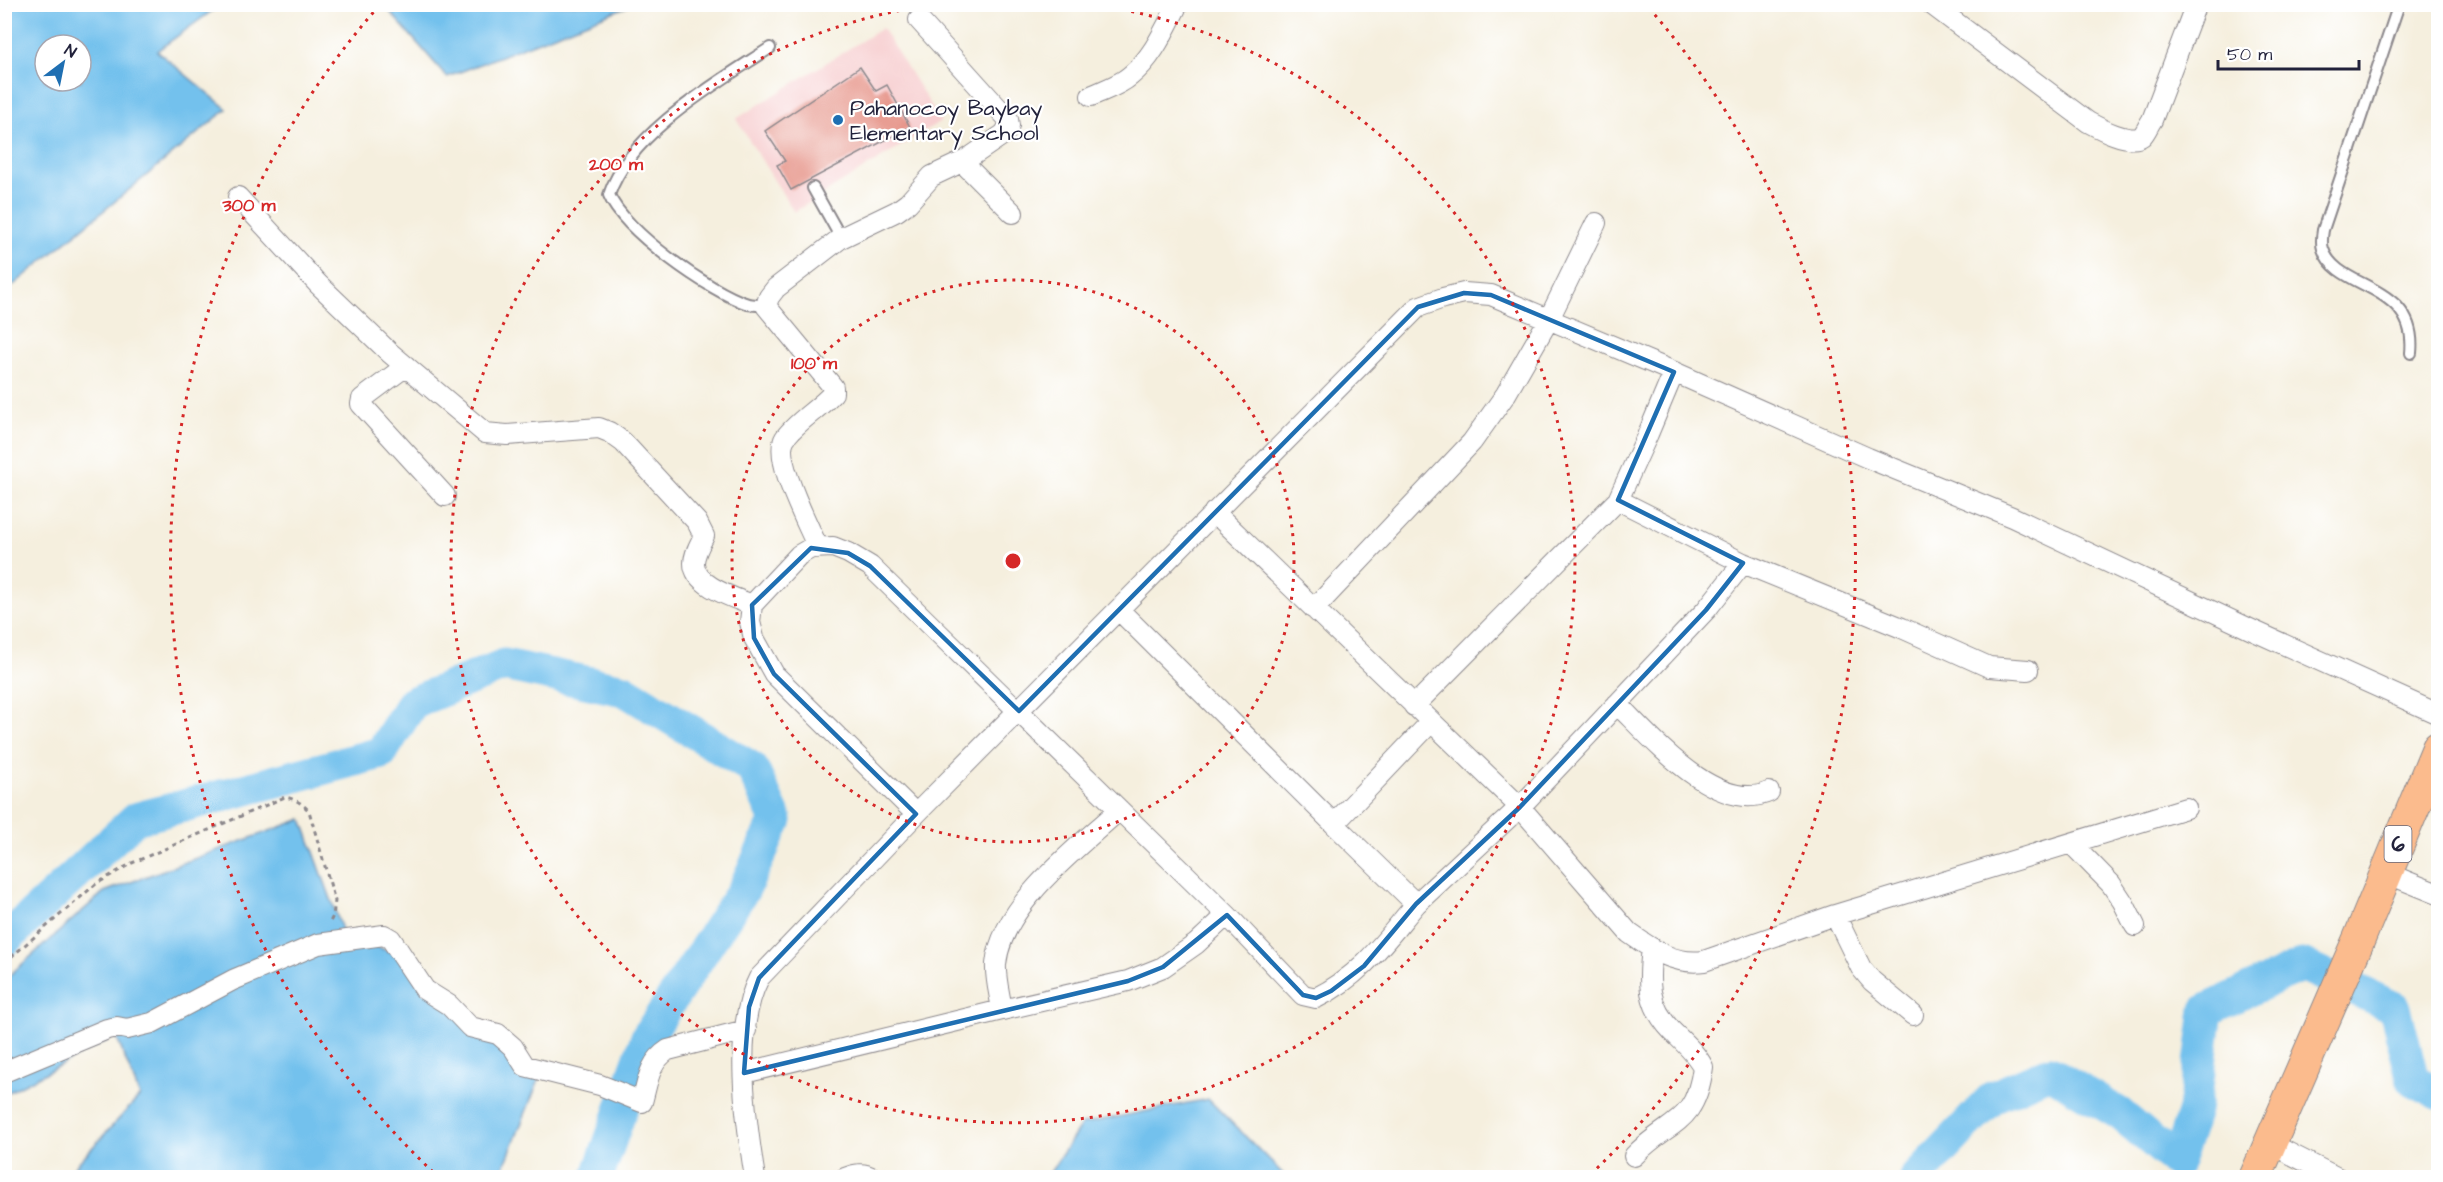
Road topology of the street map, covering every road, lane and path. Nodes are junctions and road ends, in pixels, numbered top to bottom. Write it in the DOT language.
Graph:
graph roads {
  1 [pos="1178,4"];
  2 [pos="1930,4"];
  3 [pos="2196,4"];
  4 [pos="2399,4"];
  5 [pos="919,20"];
  6 [pos="770,48"];
  7 [pos="1091,96"];
  8 [pos="962,162"];
  9 [pos="813,188"];
  10 [pos="238,198"];
  11 [pos="1013,213"];
  12 [pos="1596,223"];
  13 [pos="841,238"];
  14 [pos="766,306"];
  15 [pos="1549,319"];
  16 [pos="2411,352"];
  17 [pos="406,366"];
  18 [pos="1674,372"];
  19 [pos="445,496"];
  20 [pos="1618,500"];
  21 [pos="1214,512"];
  22 [pos="818,548"];
  23 [pos="1743,563"];
  24 [pos="752,605"];
  25 [pos="1314,609"];
  26 [pos="1119,610"];
  27 [pos="2028,670"];
  28 [pos="1617,704"];
  29 [pos="1414,706"];
  30 [pos="1019,711"];
  31 [pos="2439,714"];
  32 [pos="1431,722"];
  33 [pos="2439,748"];
  34 [pos="1769,792"];
  35 [pos="1520,807"];
  36 [pos="2186,808"];
  37 [pos="1119,810"];
  38 [pos="916,814"];
  39 [pos="1334,824"];
  40 [pos="2071,843"];
  41 [pos="2386,873"];
  42 [pos="2439,894"];
  43 [pos="1416,904"];
  44 [pos="1227,915"];
  45 [pos="1835,915"];
  46 [pos="2135,926"];
  47 [pos="318,944"];
  48 [pos="1652,948"];
  49 [pos="4,963"];
  50 [pos="1002,1010"];
  51 [pos="1913,1015"];
  52 [pos="746,1030"];
  53 [pos="4,1072"];
  54 [pos="744,1073"];
  55 [pos="2271,1144"];
  56 [pos="1634,1156"];
  57 [pos="2314,1172"];
  58 [pos="755,1178"];
  59 [pos="844,1178"];
  60 [pos="873,1178"];
  61 [pos="2255,1178"];
  62 [pos="2338,1178"];
  1 -- 7 [label="street"];
  2 -- 3 [label="street"];
  4 -- 16 [label="lane"];
  5 -- 8 [label="street"];
  6 -- 14 [label="lane"];
  8 -- 11 [label="street"];
  8 -- 13 [label="street"];
  9 -- 13 [label="lane"];
  10 -- 17 [label="street"];
  12 -- 15 [label="street"];
  13 -- 14 [label="street"];
  14 -- 22 [label="street"];
  15 -- 18 [label="street"];
  15 -- 21 [label="street"];
  15 -- 25 [label="street"];
  17 -- 19 [label="street"];
  17 -- 24 [label="street"];
  18 -- 20 [label="street"];
  18 -- 31 [label="street"];
  20 -- 23 [label="street"];
  20 -- 29 [label="street"];
  21 -- 25 [label="street"];
  21 -- 26 [label="street"];
  22 -- 24 [label="street"];
  22 -- 30 [label="street"];
  23 -- 27 [label="street"];
  23 -- 28 [label="street"];
  24 -- 38 [label="street"];
  25 -- 29 [label="street"];
  26 -- 30 [label="street"];
  26 -- 39 [label="street"];
  28 -- 34 [label="street"];
  28 -- 35 [label="street"];
  29 -- 32 [label="street"];
  30 -- 37 [label="street"];
  30 -- 38 [label="street"];
  32 -- 35 [label="street"];
  32 -- 39 [label="street"];
  33 -- 41 [label="main road, 6"];
  35 -- 43 [label="street"];
  35 -- 48 [label="street"];
  36 -- 40 [label="street"];
  37 -- 44 [label="street"];
  37 -- 50 [label="street"];
  38 -- 52 [label="street"];
  39 -- 43 [label="street"];
  40 -- 45 [label="street"];
  40 -- 46 [label="street"];
  41 -- 42 [label="street"];
  41 -- 55 [label="main road, 6"];
  43 -- 44 [label="street"];
  44 -- 50 [label="street"];
  45 -- 48 [label="street"];
  45 -- 51 [label="street"];
  47 -- 49 [label="path"];
  47 -- 52 [label="street"];
  47 -- 53 [label="street"];
  48 -- 56 [label="street"];
  50 -- 54 [label="street"];
  52 -- 54 [label="street"];
  54 -- 58 [label="street"];
  55 -- 57 [label="street"];
  55 -- 61 [label="main road, 6"];
  57 -- 62 [label="street"];
  59 -- 60 [label="street"];
}
